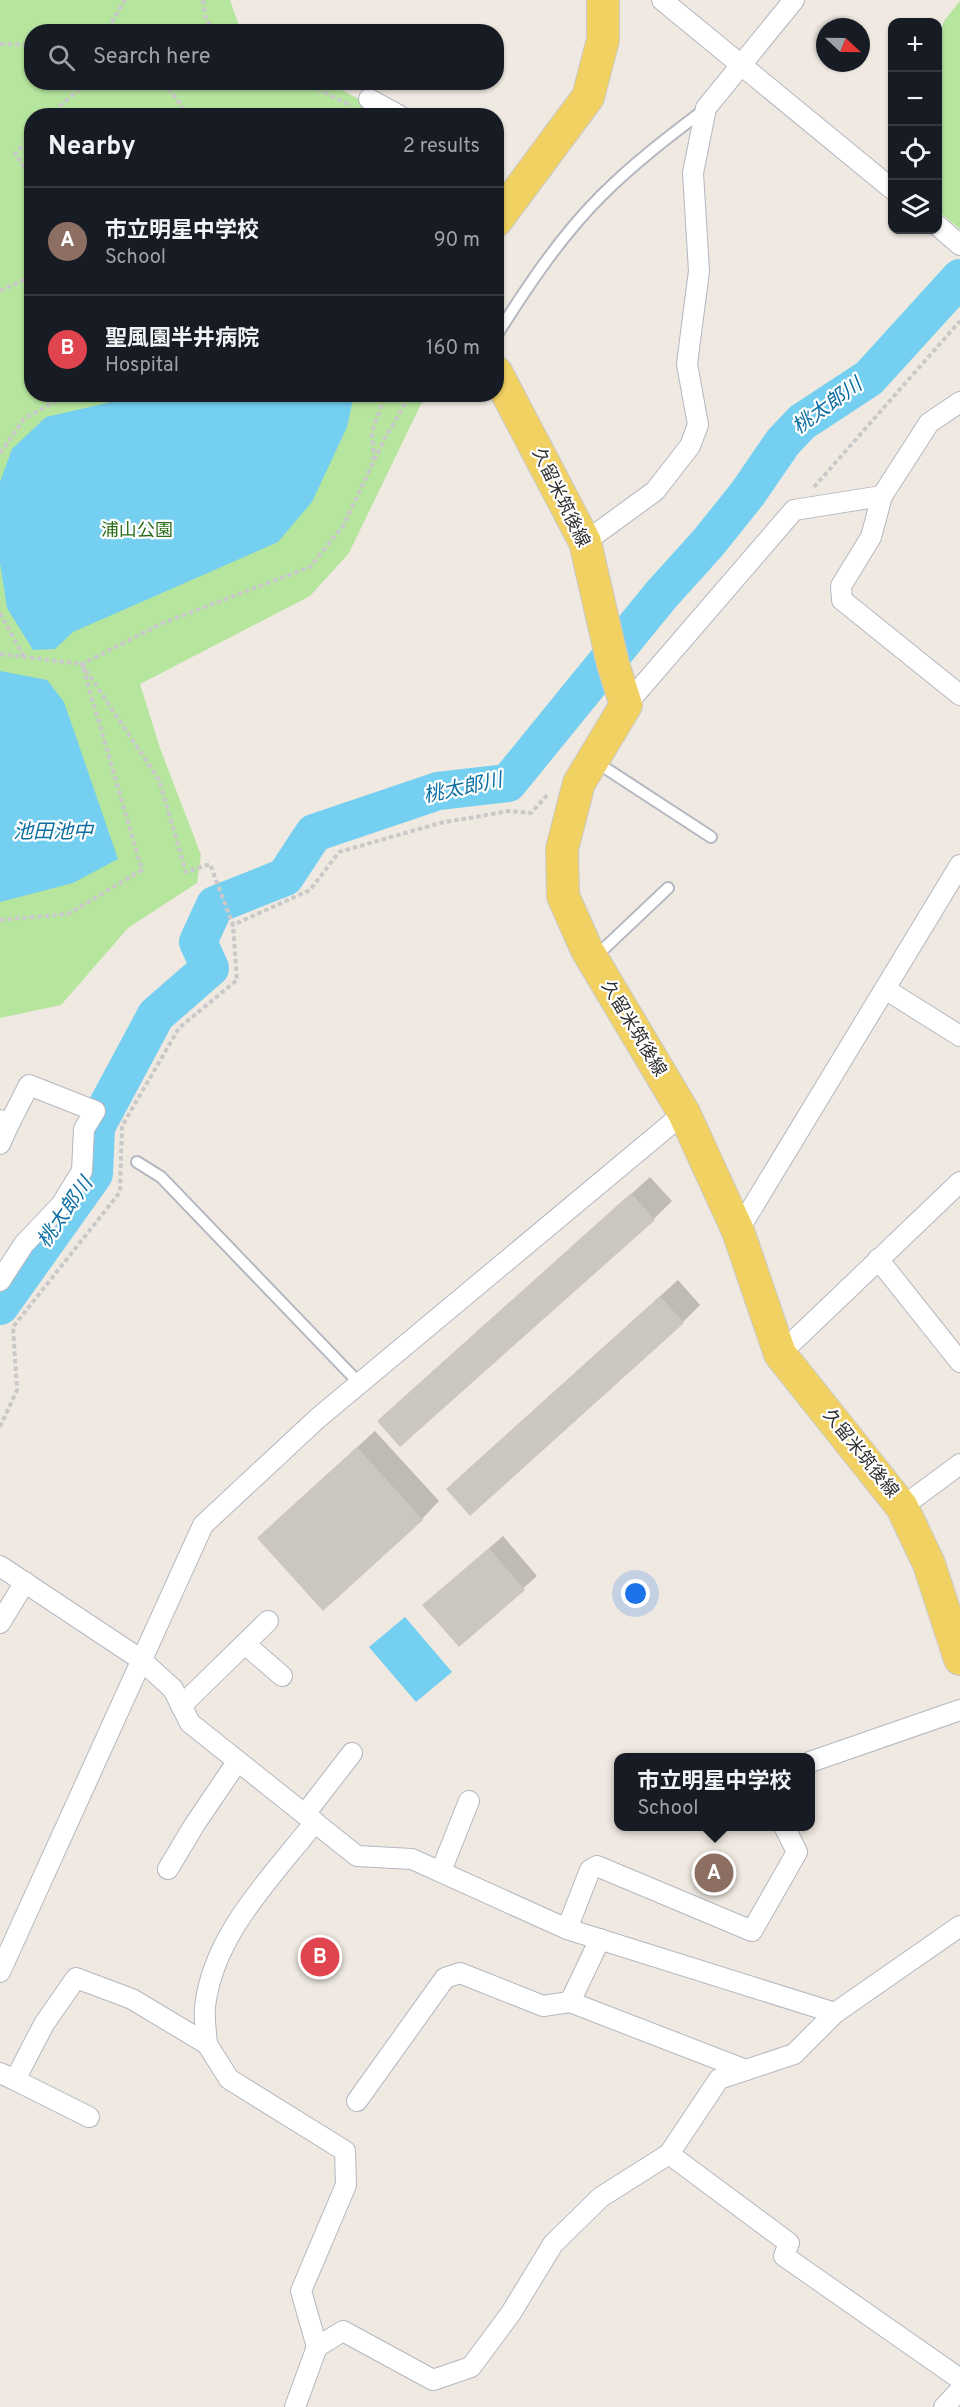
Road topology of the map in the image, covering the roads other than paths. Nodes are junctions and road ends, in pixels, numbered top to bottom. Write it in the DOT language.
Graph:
graph roads {
  1 [pos="603,0"];
  2 [pos="662,0"];
  3 [pos="794,0"];
  4 [pos="744,65"];
  5 [pos="365,104"];
  6 [pos="377,108"];
  7 [pos="706,108"];
  8 [pos="888,186"];
  9 [pos="504,210"];
  10 [pos="942,229"];
  11 [pos="960,245"];
  12 [pos="504,323"];
  13 [pos="504,387"];
  14 [pos="960,402"];
  15 [pos="882,496"];
  16 [pos="585,542"];
  17 [pos="960,695"];
  18 [pos="626,705"];
  19 [pos="593,760"];
  20 [pos="711,837"];
  21 [pos="960,865"];
  22 [pos="955,886"];
  23 [pos="668,888"];
  24 [pos="592,960"];
  25 [pos="885,989"];
  26 [pos="960,1036"];
  27 [pos="684,1113"];
  28 [pos="4,1122"];
  29 [pos="0,1144"];
  30 [pos="137,1162"];
  31 [pos="960,1182"];
  32 [pos="738,1231"];
  33 [pos="878,1259"];
  34 [pos="0,1281"];
  35 [pos="780,1354"];
  36 [pos="960,1362"];
  37 [pos="360,1384"];
  38 [pos="960,1464"];
  39 [pos="902,1507"];
  40 [pos="0,1566"];
  41 [pos="25,1582"];
  42 [pos="268,1621"];
  43 [pos="0,1623"];
  44 [pos="245,1644"];
  45 [pos="140,1659"];
  46 [pos="960,1659"];
  47 [pos="282,1676"];
  48 [pos="181,1706"];
  49 [pos="960,1710"];
  50 [pos="352,1753"];
  51 [pos="815,1760"];
  52 [pos="237,1762"];
  53 [pos="469,1801"];
  54 [pos="310,1818"];
  55 [pos="786,1831"];
  56 [pos="168,1869"];
  57 [pos="441,1871"];
  58 [pos="960,1926"];
  59 [pos="567,1929"];
  60 [pos="600,1939"];
  61 [pos="0,1972"];
  62 [pos="570,2002"];
  63 [pos="835,2013"];
  64 [pos="207,2044"];
  65 [pos="746,2070"];
  66 [pos="7,2076"];
  67 [pos="357,2101"];
  68 [pos="89,2117"];
  69 [pos="669,2154"];
  70 [pos="317,2347"];
  71 [pos="960,2379"];
  72 [pos="960,2390"];
  73 [pos="295,2407"];
  74 [pos="944,2407"];
  1 -- 9 [label="main road"];
  2 -- 4 [label="street"];
  3 -- 4 [label="street"];
  4 -- 7 [label="street"];
  4 -- 8 [label="street"];
  5 -- 6 [label="street"];
  7 -- 12 [label="lane"];
  7 -- 16 [label="street"];
  10 -- 11 [label="street"];
  13 -- 16 [label="main road, 久留米筑後線"];
  14 -- 15 [label="street"];
  15 -- 17 [label="street"];
  15 -- 18 [label="street"];
  16 -- 18 [label="main road, 久留米筑後線"];
  18 -- 19 [label="main road, 久留米筑後線"];
  19 -- 20 [label="lane"];
  19 -- 24 [label="main road, 久留米筑後線"];
  21 -- 22 [label="street"];
  22 -- 25 [label="street"];
  23 -- 24 [label="lane"];
  24 -- 27 [label="main road, 久留米筑後線"];
  25 -- 26 [label="street"];
  25 -- 32 [label="street"];
  27 -- 32 [label="main road, 久留米筑後線"];
  27 -- 37 [label="street"];
  28 -- 29 [label="street"];
  28 -- 34 [label="street"];
  30 -- 37 [label="lane"];
  31 -- 33 [label="street"];
  32 -- 35 [label="main road, 久留米筑後線"];
  33 -- 35 [label="street"];
  33 -- 36 [label="street"];
  35 -- 39 [label="main road, 久留米筑後線"];
  37 -- 45 [label="street"];
  38 -- 39 [label="street"];
  39 -- 46 [label="main road, 久留米筑後線"];
  40 -- 41 [label="street"];
  41 -- 43 [label="street"];
  41 -- 45 [label="street"];
  42 -- 44 [label="street"];
  44 -- 47 [label="street"];
  44 -- 48 [label="street"];
  45 -- 48 [label="street"];
  45 -- 61 [label="street"];
  48 -- 52 [label="street"];
  49 -- 51 [label="street"];
  50 -- 54 [label="street"];
  52 -- 54 [label="street"];
  52 -- 56 [label="street"];
  53 -- 57 [label="street"];
  54 -- 57 [label="street"];
  54 -- 64 [label="street"];
  55 -- 59 [label="street"];
  57 -- 59 [label="street"];
  58 -- 63 [label="street"];
  59 -- 60 [label="street"];
  60 -- 62 [label="street"];
  60 -- 63 [label="street"];
  62 -- 65 [label="street"];
  62 -- 67 [label="street"];
  63 -- 65 [label="street"];
  64 -- 66 [label="street"];
  64 -- 70 [label="street"];
  65 -- 69 [label="street"];
  66 -- 68 [label="street"];
  69 -- 70 [label="street"];
  69 -- 71 [label="street"];
  70 -- 73 [label="street"];
  72 -- 74 [label="street"];
}
